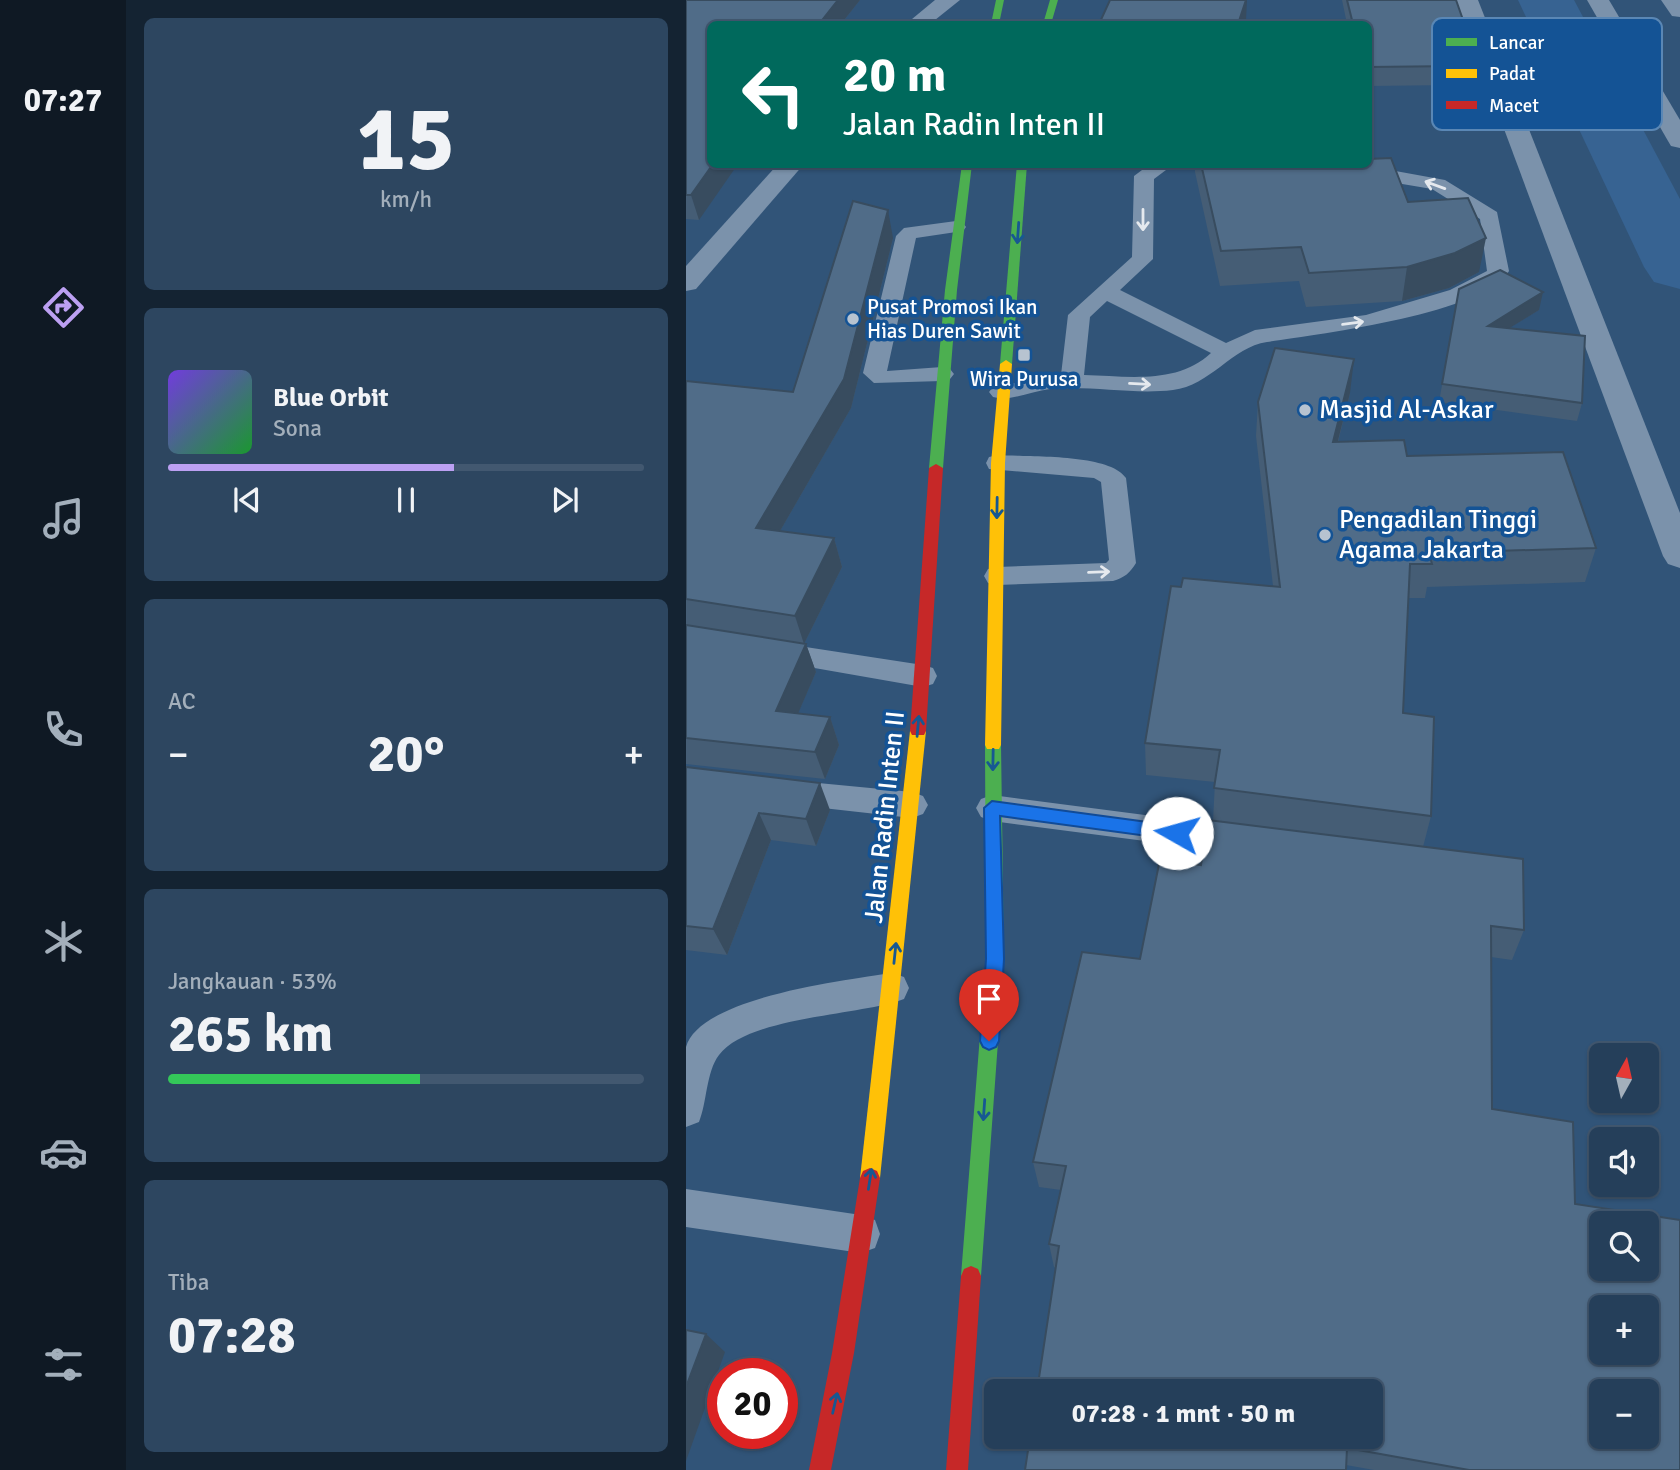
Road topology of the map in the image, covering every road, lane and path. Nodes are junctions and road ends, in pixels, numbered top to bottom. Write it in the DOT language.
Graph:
graph roads {
  1 [pos="949,0"];
  2 [pos="1000,0"];
  3 [pos="1054,0"];
  4 [pos="1467,0"];
  5 [pos="1598,0"];
  6 [pos="1672,0"];
  7 [pos="1680,12"];
  8 [pos="1474,18"];
  9 [pos="1608,18"];
  10 [pos="921,21"];
  11 [pos="996,21"];
  12 [pos="1048,21"];
  13 [pos="1662,110"];
  14 [pos="1517,130"];
  15 [pos="1680,141"];
  16 [pos="788,168"];
  17 [pos="966,168"];
  18 [pos="1022,168"];
  19 [pos="1158,168"];
  20 [pos="1345,168"];
  21 [pos="956,227"];
  22 [pos="686,284"];
  23 [pos="1106,292"];
  24 [pos="1226,352"];
  25 [pos="942,374"];
  26 [pos="1072,383"];
  27 [pos="1001,392"];
  28 [pos="998,463"];
  29 [pos="1680,556"];
  30 [pos="996,576"];
  31 [pos="751,649"];
  32 [pos="923,676"];
  33 [pos="764,789"];
  34 [pos="912,805"];
  35 [pos="992,808"];
  36 [pos="1274,845"];
  37 [pos="892,988"];
  38 [pos="686,1110"];
  39 [pos="686,1208"];
  40 [pos="861,1234"];
  41 [pos="820,1470"];
  42 [pos="957,1470"];
  1 -- 10 [label="street"];
  2 -- 11 [label="main road"];
  3 -- 12 [label="main road"];
  4 -- 8 [label="street"];
  5 -- 9 [label="street"];
  6 -- 7 [label="street"];
  13 -- 15 [label="street"];
  14 -- 29 [label="street"];
  16 -- 22 [label="street"];
  17 -- 21 [label="main road, Jalan Radin Inten II"];
  18 -- 27 [label="main road, one-way"];
  19 -- 23 [label="lane, one-way"];
  24 -- 20 [label="lane, one-way"];
  21 -- 25 [label="main road, Jalan Radin Inten II"];
  21 -- 25 [label="lane"];
  23 -- 24 [label="lane"];
  23 -- 26 [label="lane"];
  26 -- 24 [label="lane, one-way"];
  25 -- 32 [label="main road, Jalan Radin Inten II"];
  26 -- 27 [label="lane"];
  27 -- 28 [label="main road"];
  28 -- 30 [label="main road, one-way"];
  30 -- 28 [label="lane, one-way"];
  30 -- 35 [label="main road, one-way"];
  31 -- 32 [label="lane"];
  34 -- 32 [label="main road, Jalan Radin Inten II, one-way"];
  33 -- 34 [label="lane"];
  37 -- 34 [label="main road, Jalan Radin Inten II, one-way"];
  35 -- 36 [label="lane"];
  35 -- 42 [label="main road, one-way"];
  37 -- 38 [label="lane"];
  40 -- 37 [label="main road, Jalan Radin Inten II, one-way"];
  39 -- 40 [label="lane"];
  41 -- 40 [label="main road, Jalan Radin Inten II, one-way"];
}
